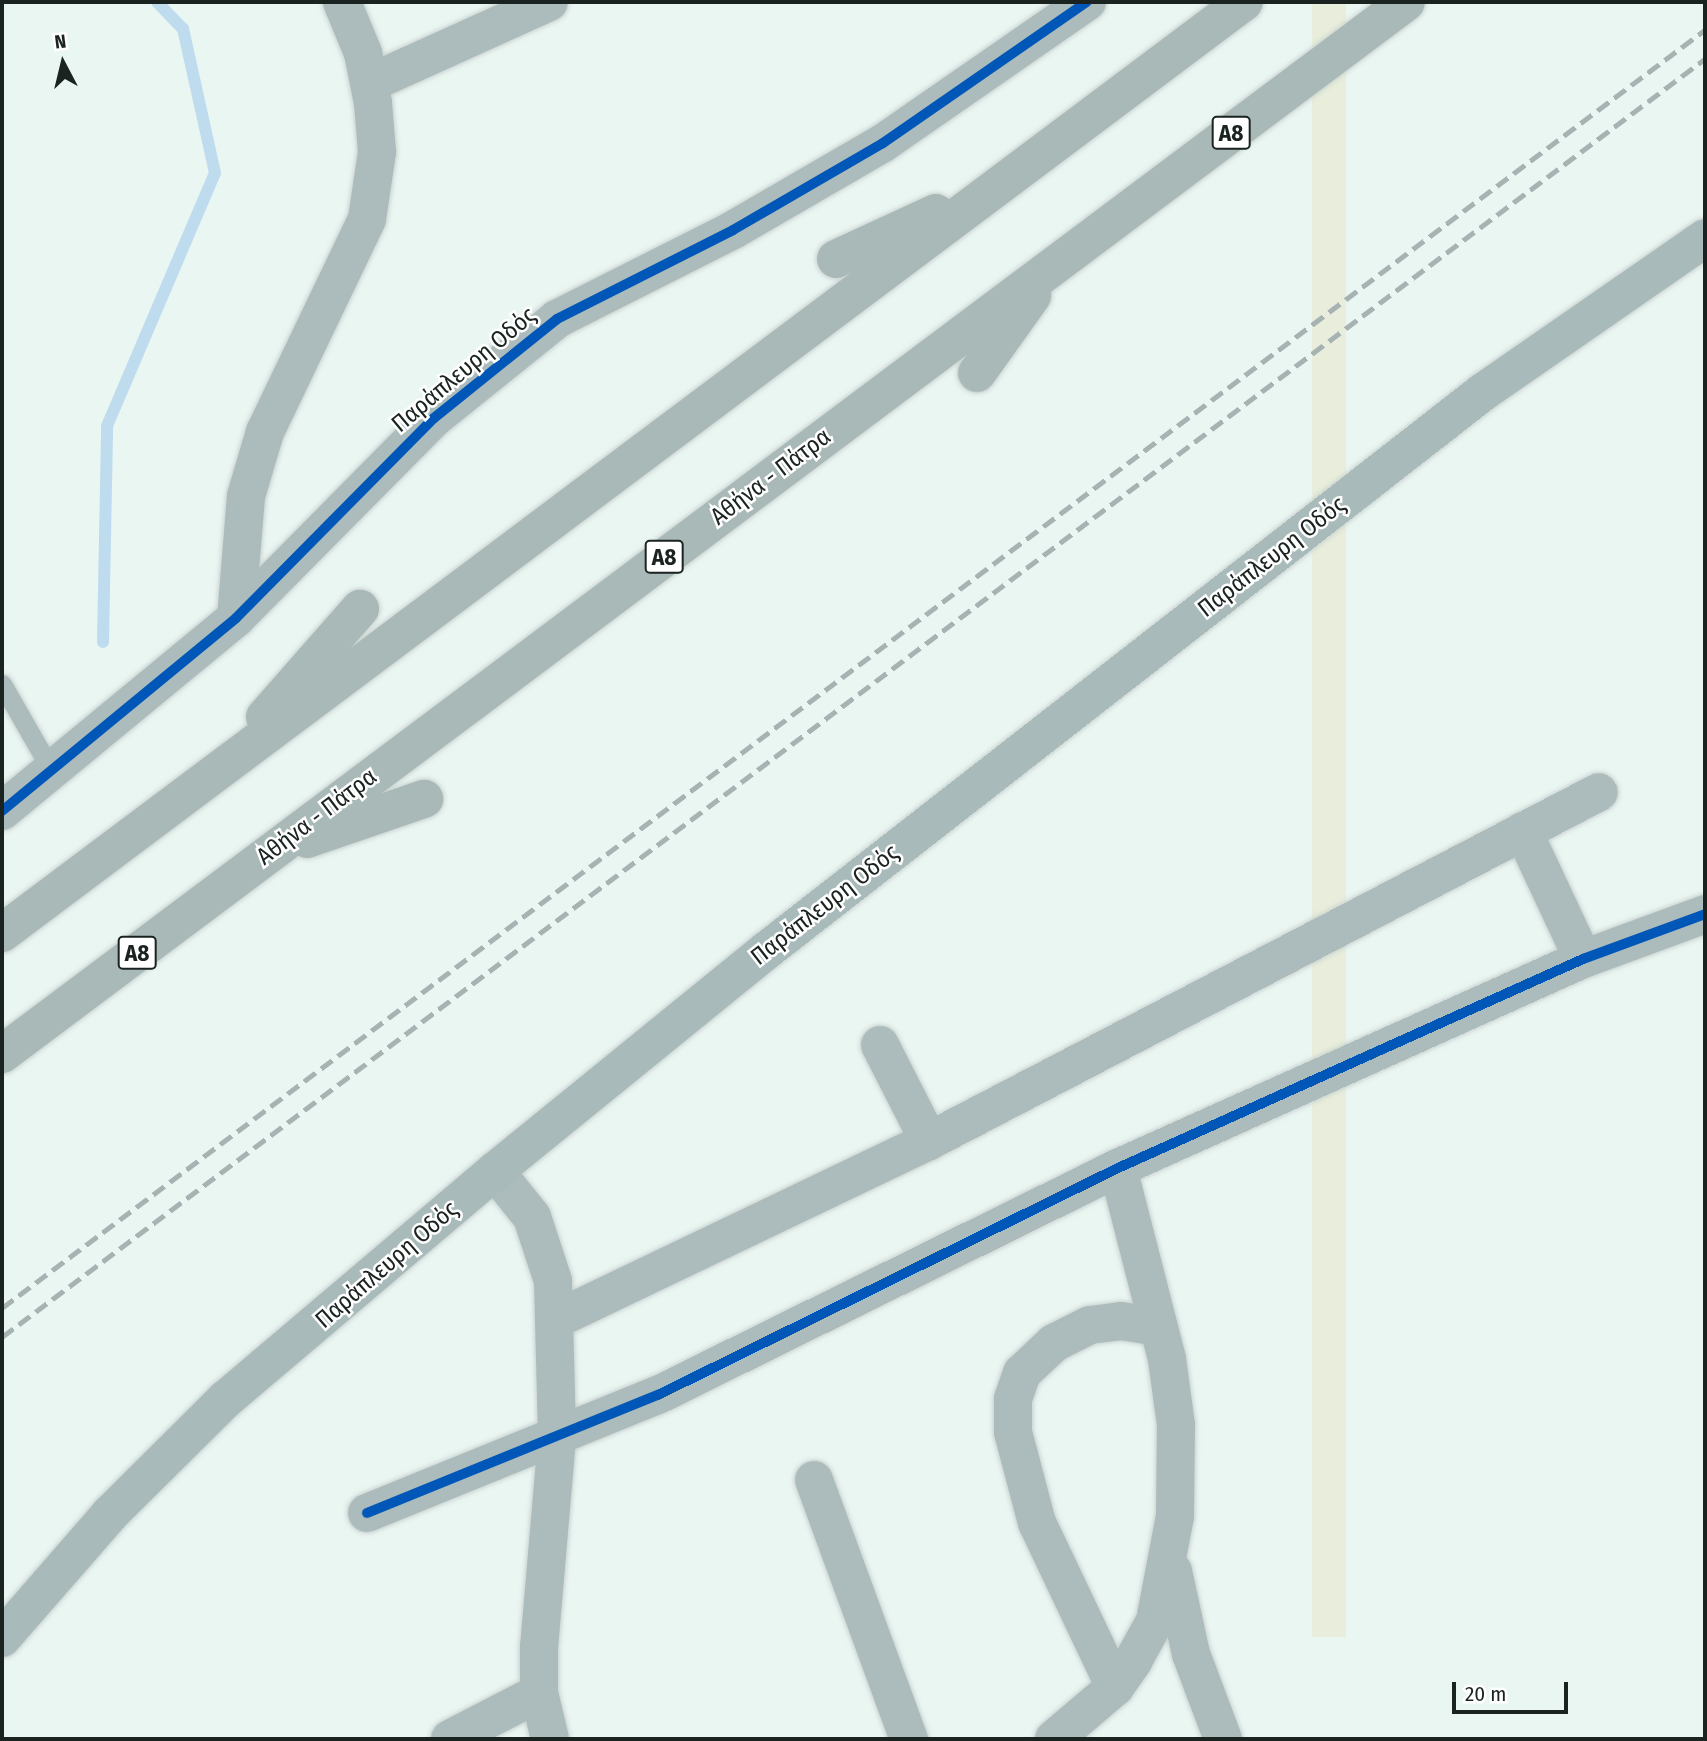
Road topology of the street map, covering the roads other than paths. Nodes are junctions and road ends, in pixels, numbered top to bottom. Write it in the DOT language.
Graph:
graph roads {
  1 [pos="342,2"];
  2 [pos="549,2"];
  3 [pos="1087,2"];
  4 [pos="1244,2"];
  5 [pos="1405,2"];
  6 [pos="370,83"];
  7 [pos="1001,184"];
  8 [pos="1705,239"];
  9 [pos="836,258"];
  10 [pos="1056,263"];
  11 [pos="977,373"];
  12 [pos="360,609"];
  13 [pos="236,618"];
  14 [pos="2,684"];
  15 [pos="229,762"];
  16 [pos="53,773"];
  17 [pos="1599,792"];
  18 [pos="424,799"];
  19 [pos="2,811"];
  20 [pos="1523,831"];
  21 [pos="272,851"];
  22 [pos="1705,914"];
  23 [pos="2,933"];
  24 [pos="1583,959"];
  25 [pos="880,1045"];
  26 [pos="2,1054"];
  27 [pos="929,1141"];
  28 [pos="1118,1168"];
  29 [pos="495,1171"];
  30 [pos="557,1319"];
  31 [pos="1159,1327"];
  32 [pos="557,1437"];
  33 [pos="814,1480"];
  34 [pos="366,1513"];
  35 [pos="1171,1548"];
  36 [pos="2,1638"];
  37 [pos="1115,1687"];
  38 [pos="539,1693"];
  39 [pos="450,1739"];
  40 [pos="550,1739"];
  41 [pos="909,1739"];
  42 [pos="1054,1739"];
  43 [pos="1223,1739"];
  1 -- 6 [label="street"];
  2 -- 6 [label="street"];
  3 -- 13 [label="street, Παράπλευρη Οδός"];
  4 -- 7 [label="highway"];
  5 -- 10 [label="highway, Αθήνα - Πάτρα / Α8"];
  6 -- 13 [label="street"];
  7 -- 9 [label="highway"];
  7 -- 15 [label="highway"];
  8 -- 29 [label="main road, Παράπλευρη Οδός"];
  10 -- 11 [label="highway"];
  10 -- 21 [label="highway, Αθήνα - Πάτρα / Α8"];
  12 -- 15 [label="highway"];
  13 -- 16 [label="street, Παράπλευρη Οδός"];
  14 -- 16 [label="lane"];
  15 -- 23 [label="highway"];
  16 -- 19 [label="street, Παράπλευρη Οδός"];
  17 -- 20 [label="street"];
  18 -- 21 [label="highway"];
  20 -- 24 [label="street"];
  20 -- 27 [label="street"];
  21 -- 26 [label="highway, Αθήνα - Πάτρα / Α8"];
  22 -- 24 [label="street"];
  24 -- 28 [label="street"];
  25 -- 27 [label="street"];
  27 -- 30 [label="street"];
  28 -- 31 [label="street"];
  28 -- 32 [label="street"];
  29 -- 30 [label="street"];
  29 -- 36 [label="main road, Παράπλευρη Οδός"];
  30 -- 32 [label="street"];
  31 -- 35 [label="street"];
  31 -- 37 [label="street"];
  32 -- 34 [label="street"];
  32 -- 38 [label="street"];
  33 -- 41 [label="street"];
  35 -- 37 [label="street"];
  35 -- 43 [label="street"];
  37 -- 42 [label="street"];
  38 -- 39 [label="street"];
  38 -- 40 [label="street"];
}
